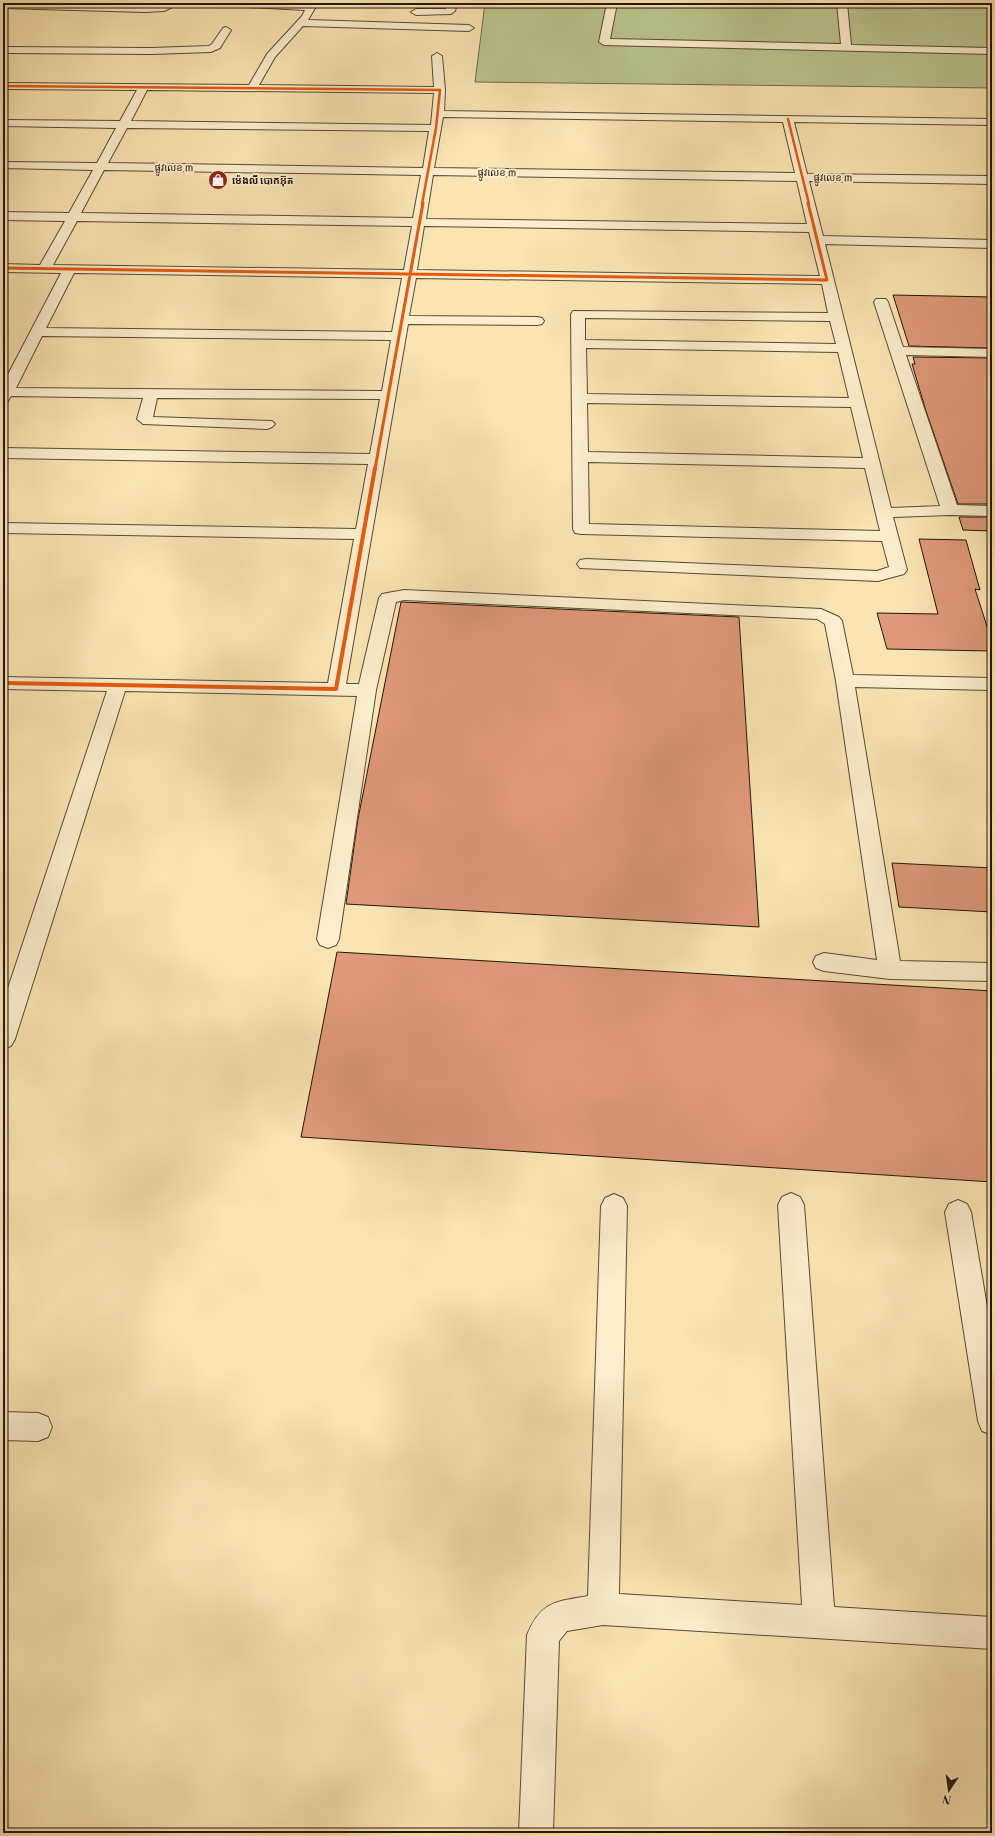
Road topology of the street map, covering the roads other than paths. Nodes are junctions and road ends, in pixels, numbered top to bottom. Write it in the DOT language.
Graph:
graph roads {
  1 [pos="176,3"];
  2 [pos="228,3"];
  3 [pos="452,3"];
  4 [pos="612,3"];
  5 [pos="842,3"];
  6 [pos="3,5"];
  7 [pos="313,8"];
  8 [pos="403,12"];
  9 [pos="300,23"];
  10 [pos="469,28"];
  11 [pos="226,30"];
  12 [pos="41,39"];
  13 [pos="846,48"];
  14 [pos="3,50"];
  15 [pos="32,51"];
  16 [pos="992,51"];
  17 [pos="437,56"];
  18 [pos="3,86"];
  19 [pos="144,87"];
  20 [pos="252,89"];
  21 [pos="440,90"];
  22 [pos="788,119"];
  23 [pos="437,121"];
  24 [pos="3,122"];
  25 [pos="992,122"];
  26 [pos="124,124"];
  27 [pos="3,165"];
  28 [pos="101,166"];
  29 [pos="428,171"];
  30 [pos="802,177"];
  31 [pos="992,180"];
  32 [pos="3,216"];
  33 [pos="73,217"];
  34 [pos="419,222"];
  35 [pos="816,234"];
  36 [pos="992,244"];
  37 [pos="3,268"];
  38 [pos="45,268"];
  39 [pos="69,269"];
  40 [pos="410,274"];
  41 [pos="827,280"];
  42 [pos="881,302"];
  43 [pos="836,317"];
  44 [pos="402,320"];
  45 [pos="537,321"];
  46 [pos="37,332"];
  47 [pos="399,336"];
  48 [pos="579,344"];
  49 [pos="844,348"];
  50 [pos="897,351"];
  51 [pos="992,353"];
  52 [pos="151,393"];
  53 [pos="4,395"];
  54 [pos="388,395"];
  55 [pos="579,398"];
  56 [pos="857,403"];
  57 [pos="267,424"];
  58 [pos="3,453"];
  59 [pos="580,457"];
  60 [pos="377,460"];
  61 [pos="872,463"];
  62 [pos="950,510"];
  63 [pos="992,511"];
  64 [pos="884,513"];
  65 [pos="3,528"];
  66 [pos="364,534"];
  67 [pos="890,536"];
  68 [pos="586,564"];
  69 [pos="845,680"];
  70 [pos="3,683"];
  71 [pos="992,684"];
  72 [pos="118,685"];
  73 [pos="336,689"];
  74 [pos="367,690"];
  75 [pos="328,939"];
  76 [pos="824,962"];
  77 [pos="890,970"];
  78 [pos="992,972"];
  79 [pos="3,1039"];
  80 [pos="791,1205"];
  81 [pos="614,1206"];
  82 [pos="958,1212"];
  83 [pos="992,1421"];
  84 [pos="3,1426"];
  85 [pos="38,1427"];
  86 [pos="603,1609"];
  87 [pos="819,1622"];
  88 [pos="992,1633"];
  89 [pos="536,1833"];
  1 -- 6 [label="street"];
  2 -- 7 [label="street"];
  3 -- 8 [label="street"];
  4 -- 13 [label="street"];
  5 -- 13 [label="street"];
  7 -- 9 [label="street"];
  9 -- 10 [label="street"];
  9 -- 20 [label="street"];
  11 -- 15 [label="street"];
  12 -- 15 [label="street"];
  13 -- 16 [label="street"];
  14 -- 15 [label="street"];
  17 -- 21 [label="street"];
  18 -- 19 [label="street"];
  19 -- 20 [label="street"];
  19 -- 26 [label="street"];
  20 -- 21 [label="street"];
  21 -- 23 [label="street"];
  22 -- 23 [label="street"];
  22 -- 25 [label="street"];
  22 -- 30 [label="street"];
  23 -- 26 [label="street"];
  23 -- 29 [label="street"];
  24 -- 26 [label="street"];
  26 -- 28 [label="street"];
  27 -- 28 [label="street, ផ្លូវលេខ ៣"];
  28 -- 29 [label="street, ផ្លូវលេខ ៣"];
  28 -- 33 [label="street"];
  29 -- 30 [label="street, ផ្លូវលេខ ៣"];
  29 -- 34 [label="street"];
  30 -- 31 [label="street, ផ្លូវលេខ ៣"];
  30 -- 35 [label="street"];
  32 -- 33 [label="street"];
  33 -- 34 [label="street"];
  33 -- 38 [label="street"];
  34 -- 35 [label="street"];
  34 -- 40 [label="street"];
  35 -- 36 [label="street"];
  35 -- 41 [label="street"];
  37 -- 38 [label="street"];
  38 -- 39 [label="street"];
  39 -- 40 [label="street"];
  39 -- 46 [label="street"];
  40 -- 41 [label="street"];
  40 -- 44 [label="street"];
  41 -- 43 [label="street"];
  42 -- 50 [label="street"];
  43 -- 48 [label="street"];
  43 -- 49 [label="street"];
  44 -- 45 [label="street"];
  44 -- 47 [label="street"];
  46 -- 47 [label="street"];
  46 -- 53 [label="street"];
  47 -- 54 [label="street"];
  48 -- 49 [label="street"];
  48 -- 55 [label="street"];
  49 -- 56 [label="street"];
  50 -- 51 [label="street"];
  50 -- 62 [label="street"];
  52 -- 53 [label="street"];
  52 -- 54 [label="street"];
  52 -- 57 [label="street"];
  54 -- 60 [label="street"];
  55 -- 56 [label="street"];
  55 -- 59 [label="street"];
  56 -- 61 [label="street"];
  58 -- 60 [label="street"];
  59 -- 61 [label="street"];
  59 -- 67 [label="street"];
  60 -- 66 [label="street"];
  61 -- 64 [label="street"];
  62 -- 63 [label="street"];
  62 -- 64 [label="street"];
  64 -- 67 [label="street"];
  65 -- 66 [label="street"];
  66 -- 73 [label="street"];
  67 -- 68 [label="street"];
  69 -- 71 [label="street"];
  69 -- 74 [label="street"];
  69 -- 77 [label="street"];
  70 -- 72 [label="street"];
  72 -- 73 [label="street"];
  72 -- 79 [label="street"];
  73 -- 74 [label="street"];
  74 -- 75 [label="street"];
  76 -- 77 [label="street"];
  77 -- 78 [label="street"];
  80 -- 87 [label="street"];
  81 -- 86 [label="street"];
  82 -- 83 [label="street"];
  84 -- 85 [label="street"];
  86 -- 87 [label="street"];
  86 -- 89 [label="street"];
  87 -- 88 [label="street"];
}
